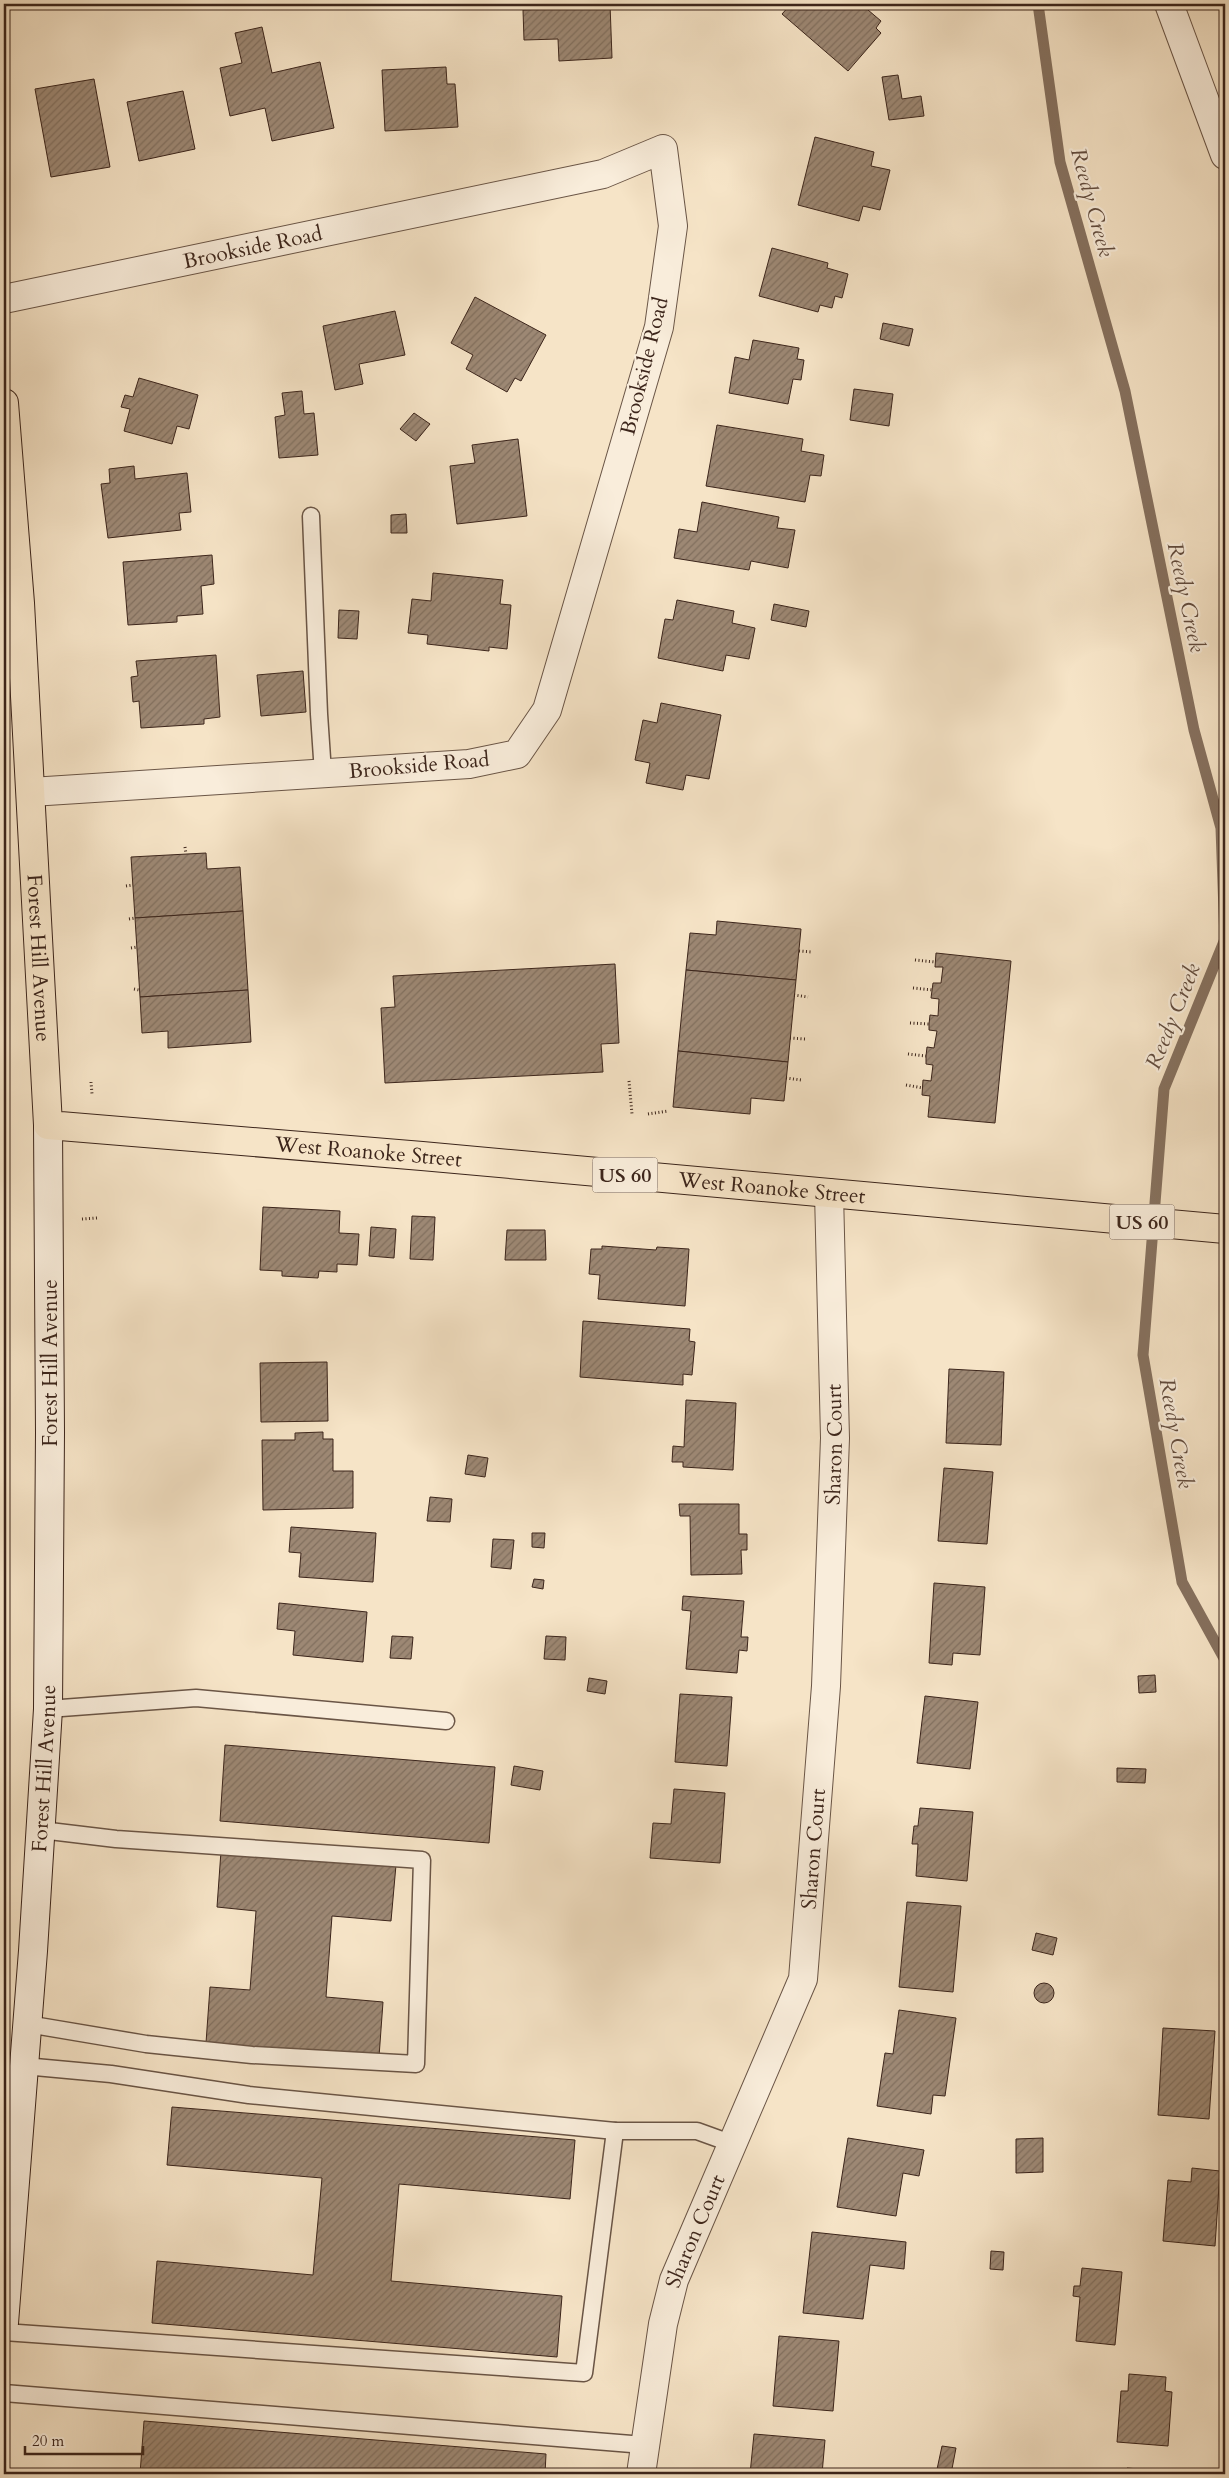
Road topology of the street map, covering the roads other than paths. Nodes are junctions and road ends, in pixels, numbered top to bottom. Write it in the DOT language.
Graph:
graph roads {
  1 [pos="1169,4"];
  2 [pos="1225,155"];
  3 [pos="4,299"];
  4 [pos="4,404"];
  5 [pos="311,516"];
  6 [pos="323,773"];
  7 [pos="31,792"];
  8 [pos="48,1125"];
  9 [pos="829,1193"];
  10 [pos="1225,1229"];
  11 [pos="48,1709"];
  12 [pos="446,1721"];
  13 [pos="41,1830"];
  14 [pos="27,2024"];
  15 [pos="24,2066"];
  16 [pos="615,2131"];
  17 [pos="733,2144"];
  18 [pos="4,2323"];
  19 [pos="4,2332"];
  20 [pos="4,2393"];
  21 [pos="644,2445"];
  22 [pos="641,2474"];
  1 -- 2 [label="street"];
  3 -- 6 [label="street, Brookside Road"];
  4 -- 7 [label="main road, Forest Hill Avenue"];
  5 -- 6 [label="lane"];
  6 -- 7 [label="street, Brookside Road"];
  7 -- 8 [label="main road, Forest Hill Avenue"];
  8 -- 9 [label="main road, West Roanoke Street / US 60"];
  8 -- 11 [label="street, Forest Hill Avenue"];
  9 -- 10 [label="main road, West Roanoke Street / US 60"];
  9 -- 17 [label="street, Sharon Court"];
  11 -- 12 [label="lane"];
  11 -- 13 [label="street, Forest Hill Avenue"];
  13 -- 14 [label="street, Forest Hill Avenue"];
  13 -- 14 [label="lane"];
  14 -- 15 [label="street, Forest Hill Avenue"];
  15 -- 16 [label="lane"];
  15 -- 18 [label="street, Forest Hill Avenue"];
  16 -- 17 [label="lane"];
  16 -- 19 [label="lane"];
  17 -- 21 [label="street, Sharon Court"];
  20 -- 21 [label="lane"];
  21 -- 22 [label="street, Sharon Court"];
}
